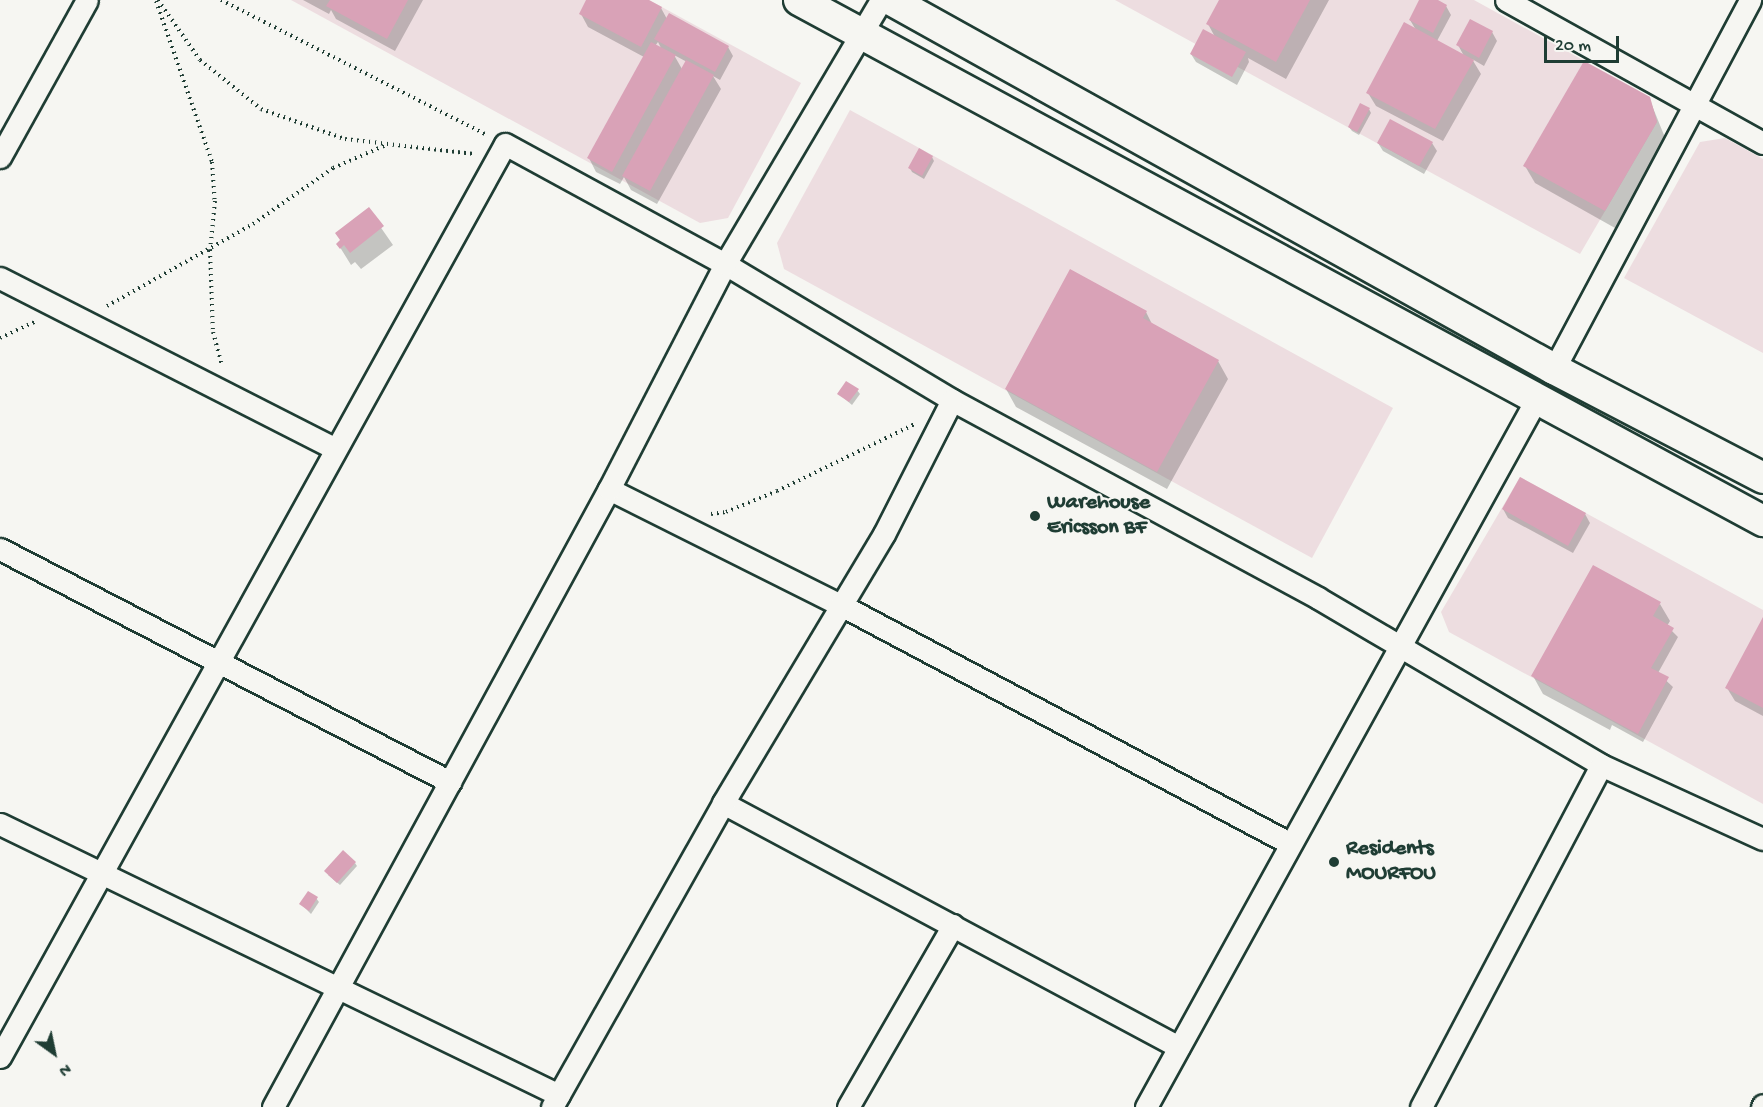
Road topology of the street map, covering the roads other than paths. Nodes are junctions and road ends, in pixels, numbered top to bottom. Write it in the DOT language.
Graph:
graph roads {
  1 [pos="87,0"];
  2 [pos="799,0"];
  3 [pos="881,0"];
  4 [pos="891,0"];
  5 [pos="1506,0"];
  6 [pos="1750,0"];
  7 [pos="864,34"];
  8 [pos="1695,106"];
  9 [pos="1763,143"];
  10 [pos="0,158"];
  11 [pos="725,264"];
  12 [pos="0,278"];
  13 [pos="1554,369"];
  14 [pos="952,400"];
  15 [pos="1536,400"];
  16 [pos="335,449"];
  17 [pos="1763,478"];
  18 [pos="609,489"];
  19 [pos="1763,522"];
  20 [pos="0,549"];
  21 [pos="838,604"];
  22 [pos="1398,645"];
  23 [pos="219,661"];
  24 [pos="1601,765"];
  25 [pos="450,782"];
  26 [pos="723,803"];
  27 [pos="0,824"];
  28 [pos="1763,839"];
  29 [pos="1289,843"];
  30 [pos="101,876"];
  31 [pos="953,925"];
  32 [pos="338,988"];
  33 [pos="1179,1047"];
  34 [pos="0,1057"];
  35 [pos="555,1101"];
  36 [pos="273,1107"];
  37 [pos="848,1107"];
  38 [pos="1146,1107"];
  39 [pos="1421,1107"];
  1 -- 10 [label="street"];
  2 -- 7 [label="street"];
  3 -- 7 [label="street"];
  4 -- 13 [label="street"];
  5 -- 8 [label="street"];
  6 -- 8 [label="street"];
  7 -- 11 [label="street"];
  7 -- 15 [label="street"];
  8 -- 9 [label="street"];
  8 -- 13 [label="street"];
  11 -- 14 [label="street"];
  11 -- 16 [label="street"];
  11 -- 18 [label="street"];
  12 -- 16 [label="street"];
  13 -- 17 [label="street"];
  14 -- 21 [label="street"];
  14 -- 22 [label="street"];
  15 -- 19 [label="street"];
  15 -- 22 [label="street"];
  16 -- 23 [label="street"];
  18 -- 21 [label="street"];
  18 -- 25 [label="street"];
  20 -- 23 [label="street"];
  21 -- 26 [label="street"];
  21 -- 29 [label="street"];
  22 -- 24 [label="street"];
  22 -- 29 [label="street"];
  23 -- 25 [label="street"];
  23 -- 30 [label="street"];
  24 -- 28 [label="street"];
  24 -- 39 [label="street"];
  25 -- 32 [label="street"];
  26 -- 31 [label="street"];
  26 -- 35 [label="street"];
  27 -- 30 [label="street"];
  29 -- 33 [label="street"];
  30 -- 32 [label="street"];
  30 -- 34 [label="street"];
  31 -- 33 [label="street"];
  31 -- 37 [label="street"];
  32 -- 35 [label="street"];
  32 -- 36 [label="street"];
  33 -- 38 [label="street"];
}
